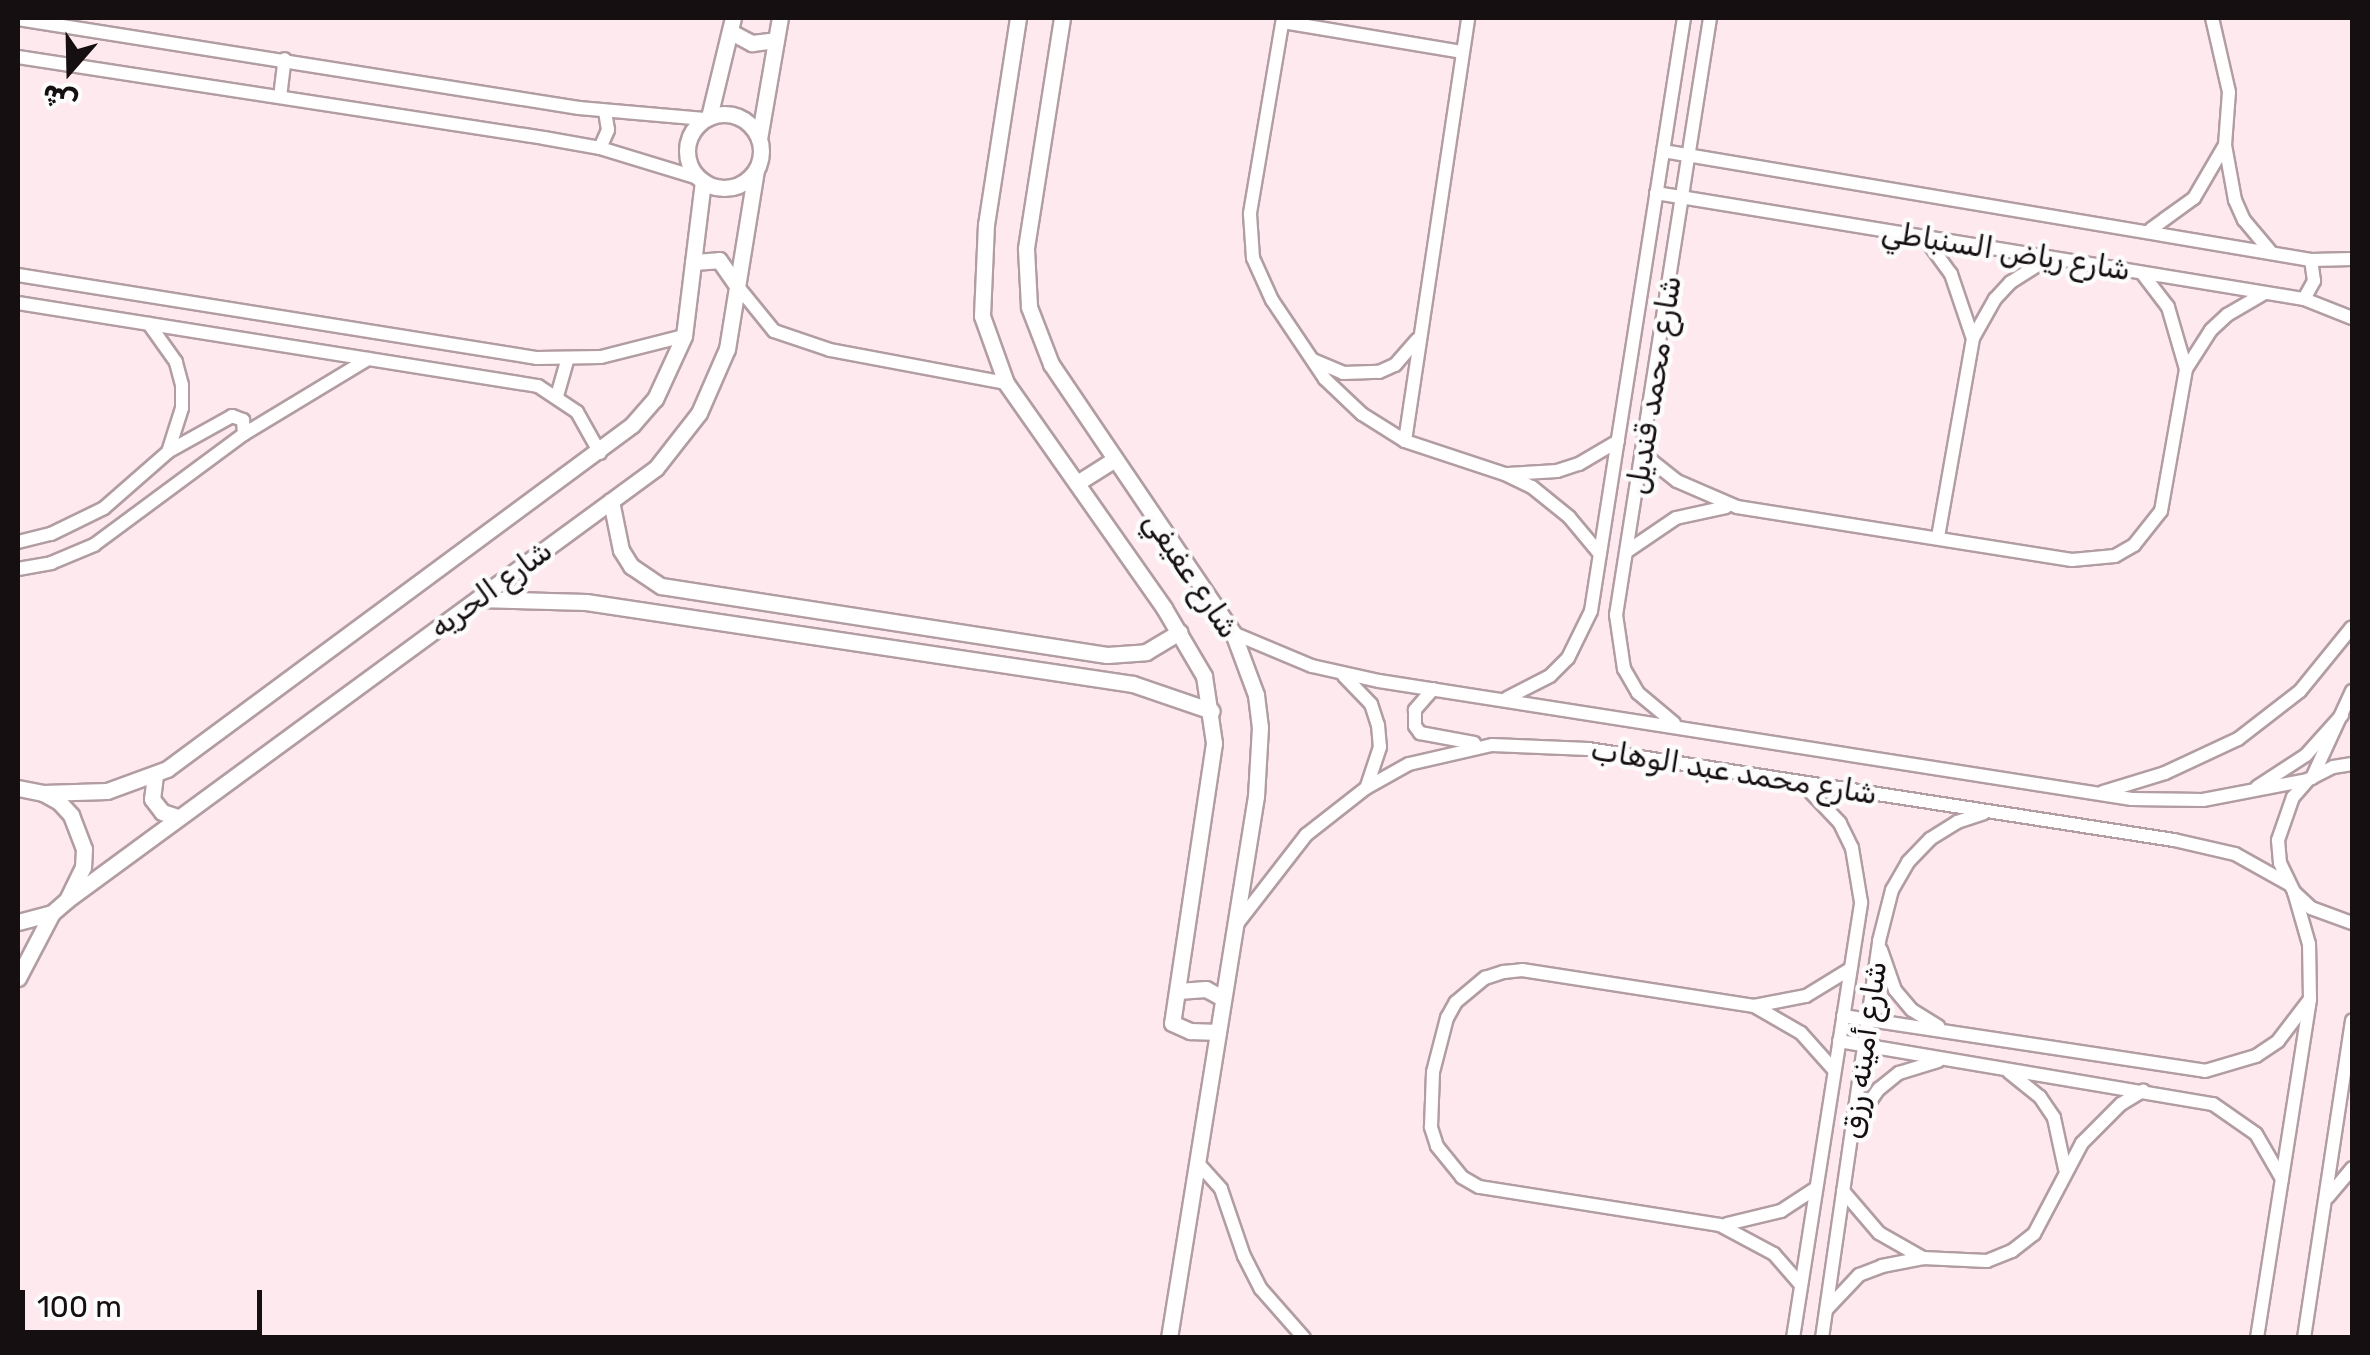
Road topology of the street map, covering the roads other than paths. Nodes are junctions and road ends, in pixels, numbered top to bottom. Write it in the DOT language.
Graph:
graph roads {
  1 [pos="780,18"];
  2 [pos="1018,18"];
  3 [pos="1062,18"];
  4 [pos="1468,18"];
  5 [pos="1684,18"];
  6 [pos="1710,18"];
  7 [pos="2212,18"];
  8 [pos="18,19"];
  9 [pos="1283,20"];
  10 [pos="732,25"];
  11 [pos="776,40"];
  12 [pos="1462,52"];
  13 [pos="18,57"];
  14 [pos="285,59"];
  15 [pos="280,97"];
  16 [pos="605,111"];
  17 [pos="707,118"];
  18 [pos="760,139"];
  19 [pos="2224,145"];
  20 [pos="600,148"];
  21 [pos="1663,151"];
  22 [pos="1689,156"];
  23 [pos="756,170"];
  24 [pos="701,180"];
  25 [pos="1656,193"];
  26 [pos="1683,198"];
  27 [pos="2149,230"];
  28 [pos="1924,237"];
  29 [pos="2272,253"];
  30 [pos="2049,258"];
  31 [pos="2352,258"];
  32 [pos="2311,260"];
  33 [pos="693,262"];
  34 [pos="2142,273"];
  35 [pos="18,276"];
  36 [pos="735,283"];
  37 [pos="2266,293"];
  38 [pos="2304,298"];
  39 [pos="18,303"];
  40 [pos="2352,318"];
  41 [pos="149,324"];
  42 [pos="684,336"];
  43 [pos="1418,338"];
  44 [pos="1973,338"];
  45 [pos="368,358"];
  46 [pos="1311,359"];
  47 [pos="566,360"];
  48 [pos="2186,369"];
  49 [pos="1006,383"];
  50 [pos="557,396"];
  51 [pos="244,434"];
  52 [pos="1405,441"];
  53 [pos="1618,442"];
  54 [pos="168,452"];
  55 [pos="600,453"];
  56 [pos="1644,454"];
  57 [pos="1112,461"];
  58 [pos="1505,474"];
  59 [pos="1077,483"];
  60 [pos="612,500"];
  61 [pos="1736,507"];
  62 [pos="1938,538"];
  63 [pos="18,542"];
  64 [pos="1626,552"];
  65 [pos="1600,554"];
  66 [pos="18,569"];
  67 [pos="478,599"];
  68 [pos="2352,626"];
  69 [pos="1179,632"];
  70 [pos="1233,633"];
  71 [pos="1340,673"];
  72 [pos="1432,689"];
  73 [pos="2352,691"];
  74 [pos="1504,700"];
  75 [pos="1212,711"];
  76 [pos="2342,715"];
  77 [pos="1681,727"];
  78 [pos="1492,745"];
  79 [pos="2352,764"];
  80 [pos="156,775"];
  81 [pos="2310,779"];
  82 [pos="1802,782"];
  83 [pos="18,788"];
  84 [pos="1366,788"];
  85 [pos="43,792"];
  86 [pos="2098,794"];
  87 [pos="2238,796"];
  88 [pos="1988,812"];
  89 [pos="177,817"];
  90 [pos="2292,888"];
  91 [pos="67,900"];
  92 [pos="52,913"];
  93 [pos="18,922"];
  94 [pos="2352,923"];
  95 [pos="1236,926"];
  96 [pos="1880,941"];
  97 [pos="1850,969"];
  98 [pos="18,978"];
  99 [pos="1178,991"];
  100 [pos="1222,998"];
  101 [pos="2310,998"];
  102 [pos="1754,1006"];
  103 [pos="1843,1016"];
  104 [pos="1868,1020"];
  105 [pos="2352,1025"];
  106 [pos="1218,1032"];
  107 [pos="1954,1033"];
  108 [pos="1839,1042"];
  109 [pos="1864,1046"];
  110 [pos="1948,1059"];
  111 [pos="2001,1068"];
  112 [pos="1834,1070"];
  113 [pos="2143,1091"];
  114 [pos="1852,1131"];
  115 [pos="1197,1162"];
  116 [pos="2352,1168"];
  117 [pos="2065,1169"];
  118 [pos="2282,1179"];
  119 [pos="1816,1188"];
  120 [pos="1843,1192"];
  121 [pos="2326,1199"];
  122 [pos="1720,1224"];
  123 [pos="1923,1258"];
  124 [pos="1801,1285"];
  125 [pos="1825,1311"];
  126 [pos="1169,1338"];
  127 [pos="1304,1338"];
  128 [pos="1793,1338"];
  129 [pos="1822,1338"];
  130 [pos="2257,1338"];
  131 [pos="2304,1338"];
  1 -- 11 [label="street"];
  2 -- 49 [label="street, شارع عفيفي"];
  3 -- 57 [label="street, شارع عفيفي"];
  4 -- 12 [label="street"];
  5 -- 21 [label="street, شارع محمد قنديل"];
  6 -- 22 [label="street, شارع محمد قنديل"];
  7 -- 19 [label="street"];
  8 -- 14 [label="street"];
  9 -- 12 [label="street"];
  9 -- 46 [label="street"];
  10 -- 11 [label="street"];
  10 -- 17 [label="street"];
  11 -- 18 [label="street"];
  12 -- 43 [label="street"];
  13 -- 15 [label="street"];
  14 -- 15 [label="street"];
  14 -- 16 [label="street"];
  15 -- 20 [label="street"];
  16 -- 17 [label="street"];
  16 -- 20 [label="street"];
  17 -- 18 [label="street"];
  17 -- 24 [label="street"];
  18 -- 23 [label="street"];
  19 -- 27 [label="street"];
  19 -- 29 [label="street"];
  20 -- 24 [label="street"];
  21 -- 22 [label="street, شارع رياض السنباطي"];
  21 -- 25 [label="street, شارع محمد قنديل"];
  22 -- 26 [label="street, شارع محمد قنديل"];
  22 -- 27 [label="street, شارع رياض السنباطي"];
  23 -- 24 [label="street"];
  23 -- 36 [label="street, شارع الحريه"];
  24 -- 33 [label="street, شارع الحريه"];
  25 -- 26 [label="street, شارع رياض السنباطي"];
  25 -- 53 [label="street, شارع محمد قنديل"];
  26 -- 28 [label="street, شارع رياض السنباطي"];
  26 -- 56 [label="street, شارع محمد قنديل"];
  27 -- 29 [label="street, شارع رياض السنباطي"];
  28 -- 30 [label="street, شارع رياض السنباطي"];
  28 -- 44 [label="street"];
  29 -- 32 [label="street, شارع رياض السنباطي"];
  30 -- 34 [label="street, شارع رياض السنباطي"];
  30 -- 44 [label="street"];
  31 -- 32 [label="street, شارع رياض السنباطي"];
  32 -- 38 [label="street"];
  33 -- 36 [label="street"];
  33 -- 42 [label="street, شارع الحريه"];
  34 -- 37 [label="street, شارع رياض السنباطي"];
  34 -- 48 [label="street"];
  35 -- 47 [label="street"];
  36 -- 49 [label="street"];
  36 -- 60 [label="street, شارع الحريه"];
  37 -- 38 [label="street, شارع رياض السنباطي"];
  37 -- 48 [label="street"];
  38 -- 40 [label="street, شارع رياض السنباطي"];
  39 -- 41 [label="street"];
  41 -- 45 [label="street"];
  41 -- 54 [label="street"];
  42 -- 47 [label="street"];
  42 -- 55 [label="street, شارع الحريه"];
  43 -- 46 [label="street"];
  43 -- 52 [label="street"];
  44 -- 62 [label="street"];
  45 -- 50 [label="street"];
  45 -- 51 [label="street"];
  46 -- 52 [label="street"];
  47 -- 50 [label="street"];
  48 -- 62 [label="street"];
  49 -- 59 [label="street, شارع عفيفي"];
  50 -- 55 [label="street"];
  51 -- 54 [label="street"];
  51 -- 66 [label="street"];
  52 -- 58 [label="street"];
  53 -- 58 [label="street"];
  53 -- 65 [label="street, شارع محمد قنديل"];
  54 -- 63 [label="street"];
  55 -- 80 [label="street, شارع الحريه"];
  56 -- 61 [label="street"];
  56 -- 64 [label="street, شارع محمد قنديل"];
  57 -- 59 [label="street"];
  57 -- 70 [label="street, شارع عفيفي"];
  58 -- 65 [label="street"];
  59 -- 69 [label="street, شارع عفيفي"];
  60 -- 67 [label="street, شارع الحريه"];
  60 -- 69 [label="street"];
  61 -- 62 [label="street"];
  61 -- 64 [label="street"];
  64 -- 77 [label="street, شارع محمد قنديل"];
  65 -- 74 [label="street, شارع محمد قنديل"];
  67 -- 75 [label="street"];
  67 -- 89 [label="street, شارع الحريه"];
  68 -- 86 [label="street"];
  69 -- 75 [label="street, شارع عفيفي"];
  70 -- 71 [label="street, شارع محمد عبد الوهاب"];
  70 -- 95 [label="street, شارع عفيفي"];
  71 -- 72 [label="street, شارع محمد عبد الوهاب"];
  71 -- 84 [label="street"];
  72 -- 74 [label="street, شارع محمد عبد الوهاب"];
  72 -- 78 [label="street"];
  73 -- 76 [label="street"];
  74 -- 77 [label="street, شارع محمد عبد الوهاب"];
  75 -- 99 [label="street, شارع عفيفي"];
  76 -- 81 [label="street"];
  76 -- 87 [label="street"];
  77 -- 86 [label="street, شارع محمد عبد الوهاب"];
  78 -- 82 [label="street, شارع محمد عبد الوهاب"];
  78 -- 84 [label="street, شارع محمد عبد الوهاب"];
  79 -- 81 [label="street, شارع محمد عبد الوهاب"];
  80 -- 85 [label="street, شارع الحريه"];
  80 -- 89 [label="street"];
  81 -- 87 [label="street, شارع محمد عبد الوهاب"];
  81 -- 90 [label="street"];
  82 -- 88 [label="street, شارع محمد عبد الوهاب"];
  82 -- 97 [label="street, شارع أمينه رزق"];
  83 -- 85 [label="street, شارع الحريه"];
  84 -- 95 [label="street, شارع محمد عبد الوهاب"];
  85 -- 91 [label="street"];
  86 -- 87 [label="street, شارع محمد عبد الوهاب"];
  88 -- 90 [label="street, شارع محمد عبد الوهاب"];
  88 -- 96 [label="street, شارع أمينه رزق"];
  89 -- 91 [label="street, شارع الحريه"];
  90 -- 94 [label="street, شارع محمد عبد الوهاب"];
  90 -- 101 [label="street"];
  91 -- 92 [label="street, شارع الحريه"];
  92 -- 93 [label="street"];
  92 -- 98 [label="street"];
  95 -- 100 [label="street, شارع عفيفي"];
  96 -- 104 [label="street, شارع أمينه رزق"];
  96 -- 107 [label="street"];
  97 -- 102 [label="street"];
  97 -- 103 [label="street, شارع أمينه رزق"];
  99 -- 100 [label="street"];
  99 -- 106 [label="street, شارع عفيفي"];
  100 -- 106 [label="street, شارع عفيفي"];
  101 -- 107 [label="street"];
  101 -- 118 [label="street"];
  102 -- 112 [label="street"];
  102 -- 122 [label="street"];
  103 -- 104 [label="street"];
  103 -- 108 [label="street, شارع أمينه رزق"];
  104 -- 107 [label="street"];
  104 -- 109 [label="street, شارع أمينه رزق"];
  105 -- 121 [label="street"];
  106 -- 115 [label="street, شارع عفيفي"];
  108 -- 109 [label="street"];
  108 -- 112 [label="street, شارع أمينه رزق"];
  109 -- 110 [label="street"];
  109 -- 114 [label="street, شارع أمينه رزق"];
  110 -- 111 [label="street"];
  110 -- 114 [label="street"];
  111 -- 113 [label="street"];
  111 -- 117 [label="street"];
  112 -- 119 [label="street, شارع أمينه رزق"];
  113 -- 117 [label="street"];
  113 -- 118 [label="street"];
  114 -- 120 [label="street, شارع أمينه رزق"];
  115 -- 126 [label="street, شارع عفيفي"];
  115 -- 127 [label="street"];
  116 -- 121 [label="street"];
  117 -- 123 [label="street"];
  118 -- 130 [label="street"];
  119 -- 122 [label="street"];
  119 -- 124 [label="street, شارع أمينه رزق"];
  120 -- 123 [label="street"];
  120 -- 125 [label="street, شارع أمينه رزق"];
  121 -- 131 [label="street"];
  122 -- 124 [label="street"];
  123 -- 125 [label="street"];
  124 -- 128 [label="street, شارع أمينه رزق"];
  125 -- 129 [label="street, شارع أمينه رزق"];
}
